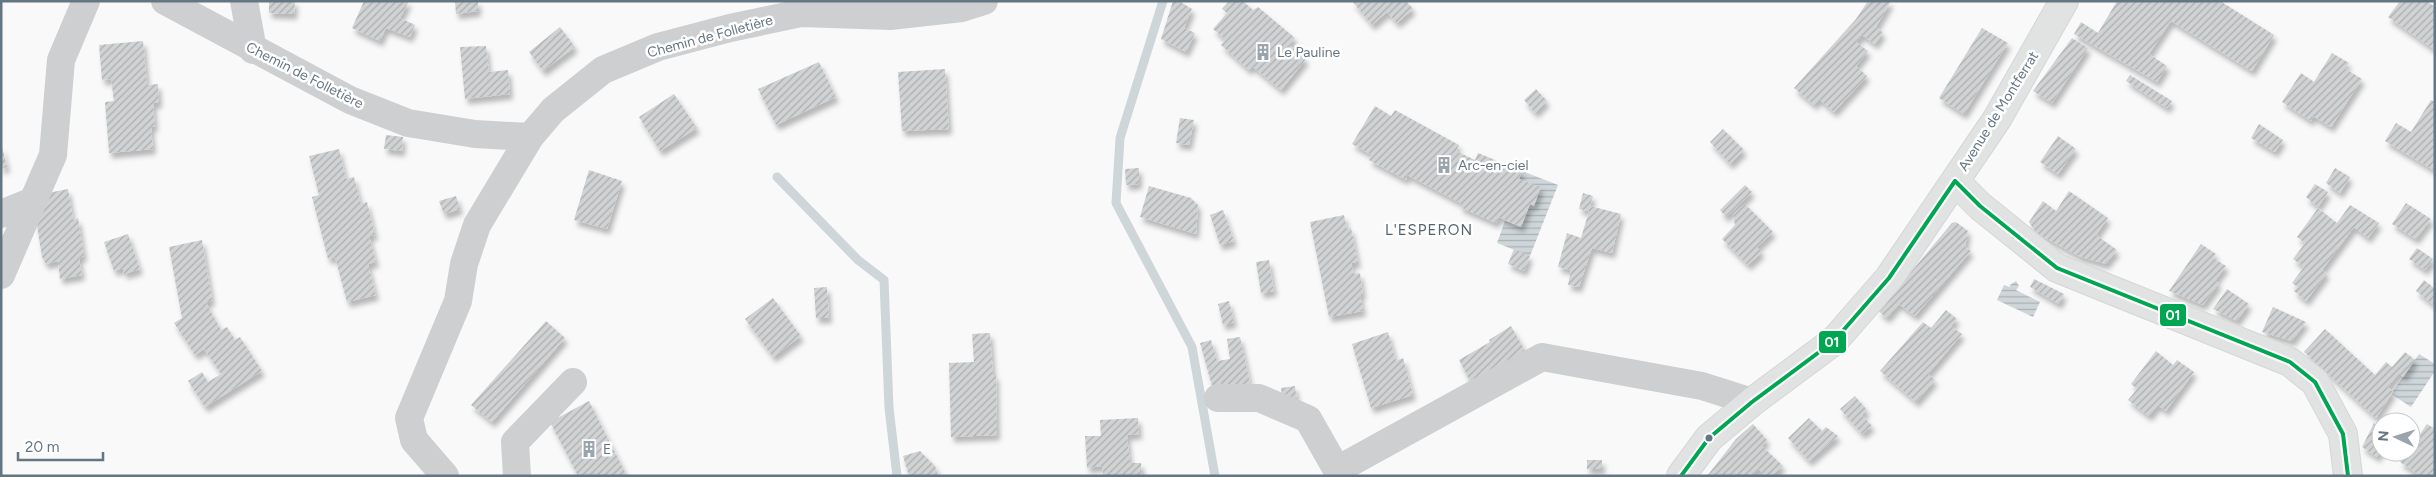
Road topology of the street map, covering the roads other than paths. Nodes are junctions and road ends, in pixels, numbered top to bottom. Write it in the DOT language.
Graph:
graph roads {
  1 [pos="86,1"];
  2 [pos="165,1"];
  3 [pos="244,1"];
  4 [pos="984,1"];
  5 [pos="2064,1"];
  6 [pos="886,9"];
  7 [pos="254,50"];
  8 [pos="530,138"];
  9 [pos="1955,181"];
  10 [pos="33,201"];
  11 [pos="1,214"];
  12 [pos="1,275"];
  13 [pos="572,382"];
  14 [pos="1218,398"];
  15 [pos="1752,402"];
  16 [pos="445,476"];
  17 [pos="517,476"];
  18 [pos="1681,476"];
  19 [pos="2348,476"];
  1 -- 10 [label="street"];
  2 -- 7 [label="street, Chemin de Folletière"];
  3 -- 7 [label="street"];
  4 -- 6 [label="street, Chemin de Folletière"];
  5 -- 9 [label="street, Avenue de Montferrat"];
  6 -- 8 [label="street, Chemin de Folletière"];
  7 -- 8 [label="street, Chemin de Folletière"];
  8 -- 16 [label="street"];
  9 -- 15 [label="street, Avenue de Montferrat"];
  9 -- 19 [label="street"];
  10 -- 11 [label="street"];
  10 -- 12 [label="street"];
  13 -- 17 [label="street"];
  14 -- 15 [label="street"];
  15 -- 18 [label="street, Avenue de Montferrat"];
}
